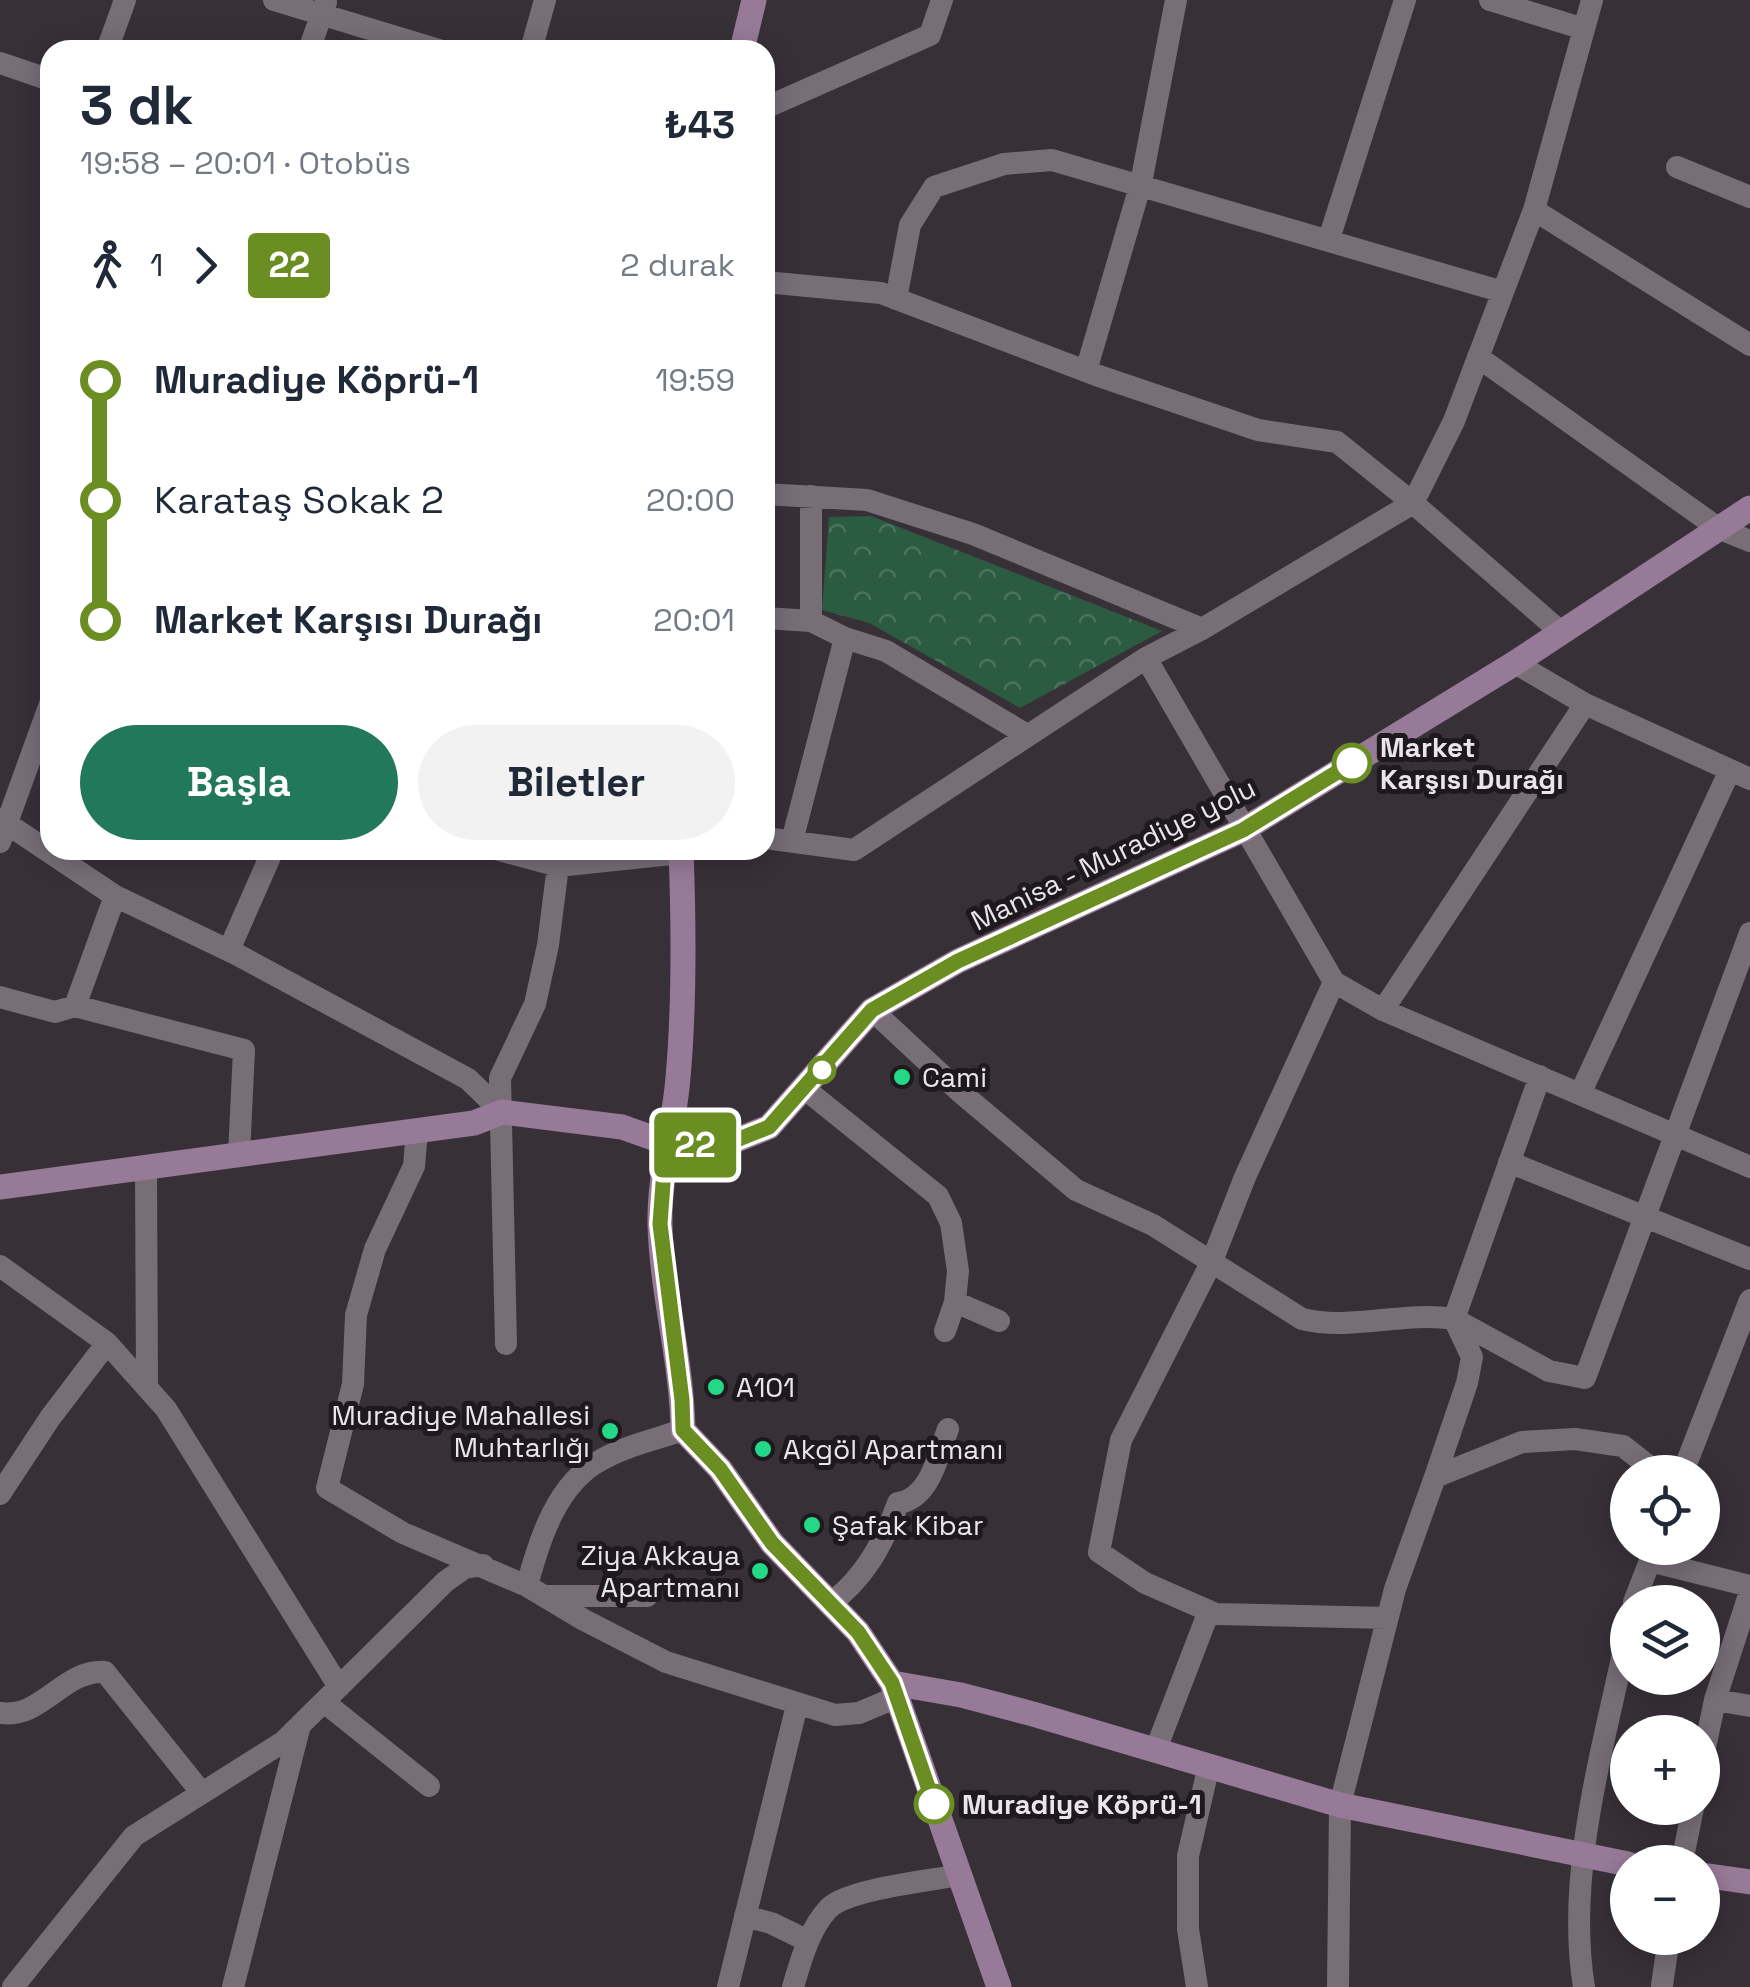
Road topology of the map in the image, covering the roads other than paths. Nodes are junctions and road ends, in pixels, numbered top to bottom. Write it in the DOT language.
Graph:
graph roads {
  1 [pos="125,0"];
  2 [pos="274,0"];
  3 [pos="545,0"];
  4 [pos="754,0"];
  5 [pos="942,0"];
  6 [pos="1176,0"];
  7 [pos="1405,0"];
  8 [pos="1490,0"];
  9 [pos="1592,0"];
  10 [pos="324,7"];
  11 [pos="1584,29"];
  12 [pos="111,40"];
  13 [pos="312,40"];
  14 [pos="412,40"];
  15 [pos="534,40"];
  16 [pos="744,40"];
  17 [pos="0,63"];
  18 [pos="40,77"];
  19 [pos="775,104"];
  20 [pos="1676,166"];
  21 [pos="1140,183"];
  22 [pos="1750,197"];
  23 [pos="1534,210"];
  24 [pos="1329,239"];
  25 [pos="775,283"];
  26 [pos="1503,292"];
  27 [pos="896,299"];
  28 [pos="1750,345"];
  29 [pos="1478,357"];
  30 [pos="1086,371"];
  31 [pos="775,494"];
  32 [pos="811,496"];
  33 [pos="1413,502"];
  34 [pos="1750,508"];
  35 [pos="1718,528"];
  36 [pos="1750,541"];
  37 [pos="775,619"];
  38 [pos="810,621"];
  39 [pos="1202,628"];
  40 [pos="1562,633"];
  41 [pos="845,638"];
  42 [pos="1146,658"];
  43 [pos="1515,663"];
  44 [pos="1584,704"];
  45 [pos="40,730"];
  46 [pos="1027,735"];
  47 [pos="1740,774"];
  48 [pos="2,828"];
  49 [pos="1243,830"];
  50 [pos="775,839"];
  51 [pos="792,841"];
  52 [pos="40,851"];
  53 [pos="55,860"];
  54 [pos="268,860"];
  55 [pos="536,860"];
  56 [pos="611,860"];
  57 [pos="681,860"];
  58 [pos="558,866"];
  59 [pos="115,896"];
  60 [pos="1750,934"];
  61 [pos="228,950"];
  62 [pos="1334,982"];
  63 [pos="0,997"];
  64 [pos="75,1006"];
  65 [pos="872,1010"];
  66 [pos="1383,1010"];
  67 [pos="1540,1076"];
  68 [pos="805,1090"];
  69 [pos="1580,1094"];
  70 [pos="502,1112"];
  71 [pos="417,1131"];
  72 [pos="1674,1134"];
  73 [pos="666,1143"];
  74 [pos="239,1155"];
  75 [pos="1509,1162"];
  76 [pos="146,1167"];
  77 [pos="1750,1167"];
  78 [pos="0,1187"];
  79 [pos="1645,1217"];
  80 [pos="1750,1259"];
  81 [pos="1212,1262"];
  82 [pos="0,1266"];
  83 [pos="1750,1300"];
  84 [pos="955,1302"];
  85 [pos="1454,1318"];
  86 [pos="999,1321"];
  87 [pos="945,1331"];
  88 [pos="107,1343"];
  89 [pos="506,1344"];
  90 [pos="147,1387"];
  91 [pos="948,1429"];
  92 [pos="683,1430"];
  93 [pos="1634,1455"];
  94 [pos="1690,1455"];
  95 [pos="1435,1477"];
  96 [pos="0,1494"];
  97 [pos="483,1565"];
  98 [pos="1683,1565"];
  99 [pos="1750,1589"];
  100 [pos="535,1591"];
  101 [pos="648,1596"];
  102 [pos="830,1604"];
  103 [pos="1209,1611"];
  104 [pos="1387,1618"];
  105 [pos="894,1690"];
  106 [pos="331,1694"];
  107 [pos="1615,1695"];
  108 [pos="1715,1700"];
  109 [pos="796,1705"];
  110 [pos="1750,1706"];
  111 [pos="0,1713"];
  112 [pos="1712,1715"];
  113 [pos="300,1726"];
  114 [pos="1156,1749"];
  115 [pos="1209,1765"];
  116 [pos="429,1786"];
  117 [pos="201,1792"];
  118 [pos="1340,1805"];
  119 [pos="1583,1857"];
  120 [pos="1610,1861"];
  121 [pos="960,1875"];
  122 [pos="1720,1878"];
  123 [pos="1750,1882"];
  124 [pos="745,1916"];
  125 [pos="808,1941"];
  126 [pos="1666,1955"];
  127 [pos="36,1956"];
  128 [pos="0,1978"];
  129 [pos="1662,1985"];
  130 [pos="13,1987"];
  131 [pos="233,1987"];
  132 [pos="728,1987"];
  133 [pos="793,1987"];
  134 [pos="999,1987"];
  135 [pos="1197,1987"];
  136 [pos="1338,1987"];
  137 [pos="1584,1987"];
  1 -- 12 [label="street"];
  2 -- 10 [label="street"];
  3 -- 15 [label="street"];
  4 -- 16 [label="main road"];
  5 -- 19 [label="street"];
  6 -- 21 [label="street"];
  7 -- 24 [label="street"];
  8 -- 11 [label="street"];
  9 -- 11 [label="street"];
  10 -- 13 [label="street"];
  10 -- 14 [label="street"];
  11 -- 23 [label="street"];
  17 -- 18 [label="street"];
  20 -- 22 [label="street"];
  21 -- 24 [label="street"];
  21 -- 27 [label="street"];
  21 -- 30 [label="street"];
  23 -- 26 [label="street"];
  23 -- 28 [label="street"];
  24 -- 26 [label="street"];
  25 -- 27 [label="street"];
  26 -- 29 [label="street"];
  27 -- 30 [label="street"];
  29 -- 33 [label="street"];
  29 -- 35 [label="street"];
  30 -- 33 [label="street"];
  31 -- 32 [label="street"];
  32 -- 38 [label="street"];
  32 -- 39 [label="street"];
  33 -- 39 [label="street"];
  33 -- 40 [label="street"];
  34 -- 35 [label="main road, Manisa - Muradiye yolu"];
  35 -- 36 [label="street"];
  35 -- 40 [label="main road, Manisa - Muradiye yolu"];
  37 -- 38 [label="street"];
  38 -- 41 [label="street"];
  39 -- 42 [label="street"];
  40 -- 43 [label="main road, Manisa - Muradiye yolu"];
  41 -- 46 [label="street"];
  41 -- 51 [label="street"];
  42 -- 46 [label="street"];
  42 -- 49 [label="street"];
  43 -- 44 [label="street"];
  43 -- 49 [label="main road, Manisa - Muradiye yolu"];
  44 -- 47 [label="street"];
  44 -- 66 [label="street"];
  45 -- 48 [label="street"];
  46 -- 51 [label="street"];
  47 -- 69 [label="street"];
  48 -- 52 [label="street"];
  49 -- 62 [label="street"];
  49 -- 65 [label="main road, Manisa - Muradiye yolu"];
  50 -- 51 [label="street"];
  53 -- 59 [label="street"];
  54 -- 61 [label="street"];
  55 -- 58 [label="street"];
  56 -- 58 [label="street"];
  57 -- 73 [label="main road"];
  58 -- 70 [label="street"];
  59 -- 61 [label="street"];
  59 -- 64 [label="street"];
  60 -- 72 [label="street"];
  61 -- 70 [label="street"];
  62 -- 66 [label="street"];
  62 -- 81 [label="street"];
  63 -- 64 [label="street"];
  64 -- 74 [label="street"];
  65 -- 68 [label="main road, Manisa - Muradiye yolu"];
  65 -- 81 [label="street"];
  66 -- 67 [label="street"];
  67 -- 69 [label="street"];
  67 -- 75 [label="street"];
  68 -- 73 [label="main road, Manisa - Muradiye yolu"];
  68 -- 84 [label="street"];
  69 -- 72 [label="street"];
  70 -- 71 [label="main road"];
  70 -- 73 [label="main road, Manisa - Muradiye yolu"];
  70 -- 89 [label="street"];
  71 -- 74 [label="main road"];
  71 -- 97 [label="street"];
  72 -- 77 [label="street"];
  72 -- 79 [label="street"];
  73 -- 92 [label="main road"];
  74 -- 76 [label="main road"];
  75 -- 79 [label="street"];
  75 -- 85 [label="street"];
  76 -- 78 [label="main road"];
  76 -- 90 [label="street"];
  79 -- 80 [label="street"];
  79 -- 85 [label="street"];
  81 -- 85 [label="street"];
  81 -- 103 [label="street"];
  82 -- 88 [label="street"];
  83 -- 94 [label="street"];
  84 -- 86 [label="street"];
  84 -- 87 [label="street"];
  85 -- 95 [label="street"];
  88 -- 90 [label="street"];
  88 -- 96 [label="street"];
  90 -- 106 [label="street"];
  91 -- 102 [label="street"];
  92 -- 100 [label="street"];
  92 -- 102 [label="main road"];
  93 -- 95 [label="street"];
  95 -- 104 [label="street"];
  97 -- 100 [label="street"];
  97 -- 106 [label="street"];
  98 -- 99 [label="street"];
  99 -- 108 [label="street"];
  100 -- 101 [label="street"];
  100 -- 109 [label="street"];
  102 -- 105 [label="main road"];
  103 -- 104 [label="street"];
  103 -- 114 [label="street"];
  104 -- 118 [label="street"];
  105 -- 109 [label="street"];
  105 -- 114 [label="main road"];
  105 -- 121 [label="main road"];
  106 -- 113 [label="street"];
  106 -- 116 [label="street"];
  107 -- 119 [label="street"];
  108 -- 110 [label="street"];
  108 -- 112 [label="street"];
  109 -- 124 [label="street"];
  111 -- 117 [label="street"];
  113 -- 117 [label="street"];
  113 -- 131 [label="street"];
  114 -- 115 [label="main road"];
  115 -- 118 [label="main road"];
  115 -- 135 [label="street"];
  117 -- 127 [label="street"];
  118 -- 119 [label="main road"];
  118 -- 136 [label="street"];
  119 -- 120 [label="main road"];
  119 -- 137 [label="street"];
  121 -- 125 [label="street"];
  121 -- 134 [label="main road"];
  122 -- 123 [label="main road"];
  124 -- 125 [label="street"];
  124 -- 132 [label="street"];
  125 -- 133 [label="street"];
  126 -- 129 [label="street"];
  127 -- 128 [label="street"];
  127 -- 130 [label="street"];
}
